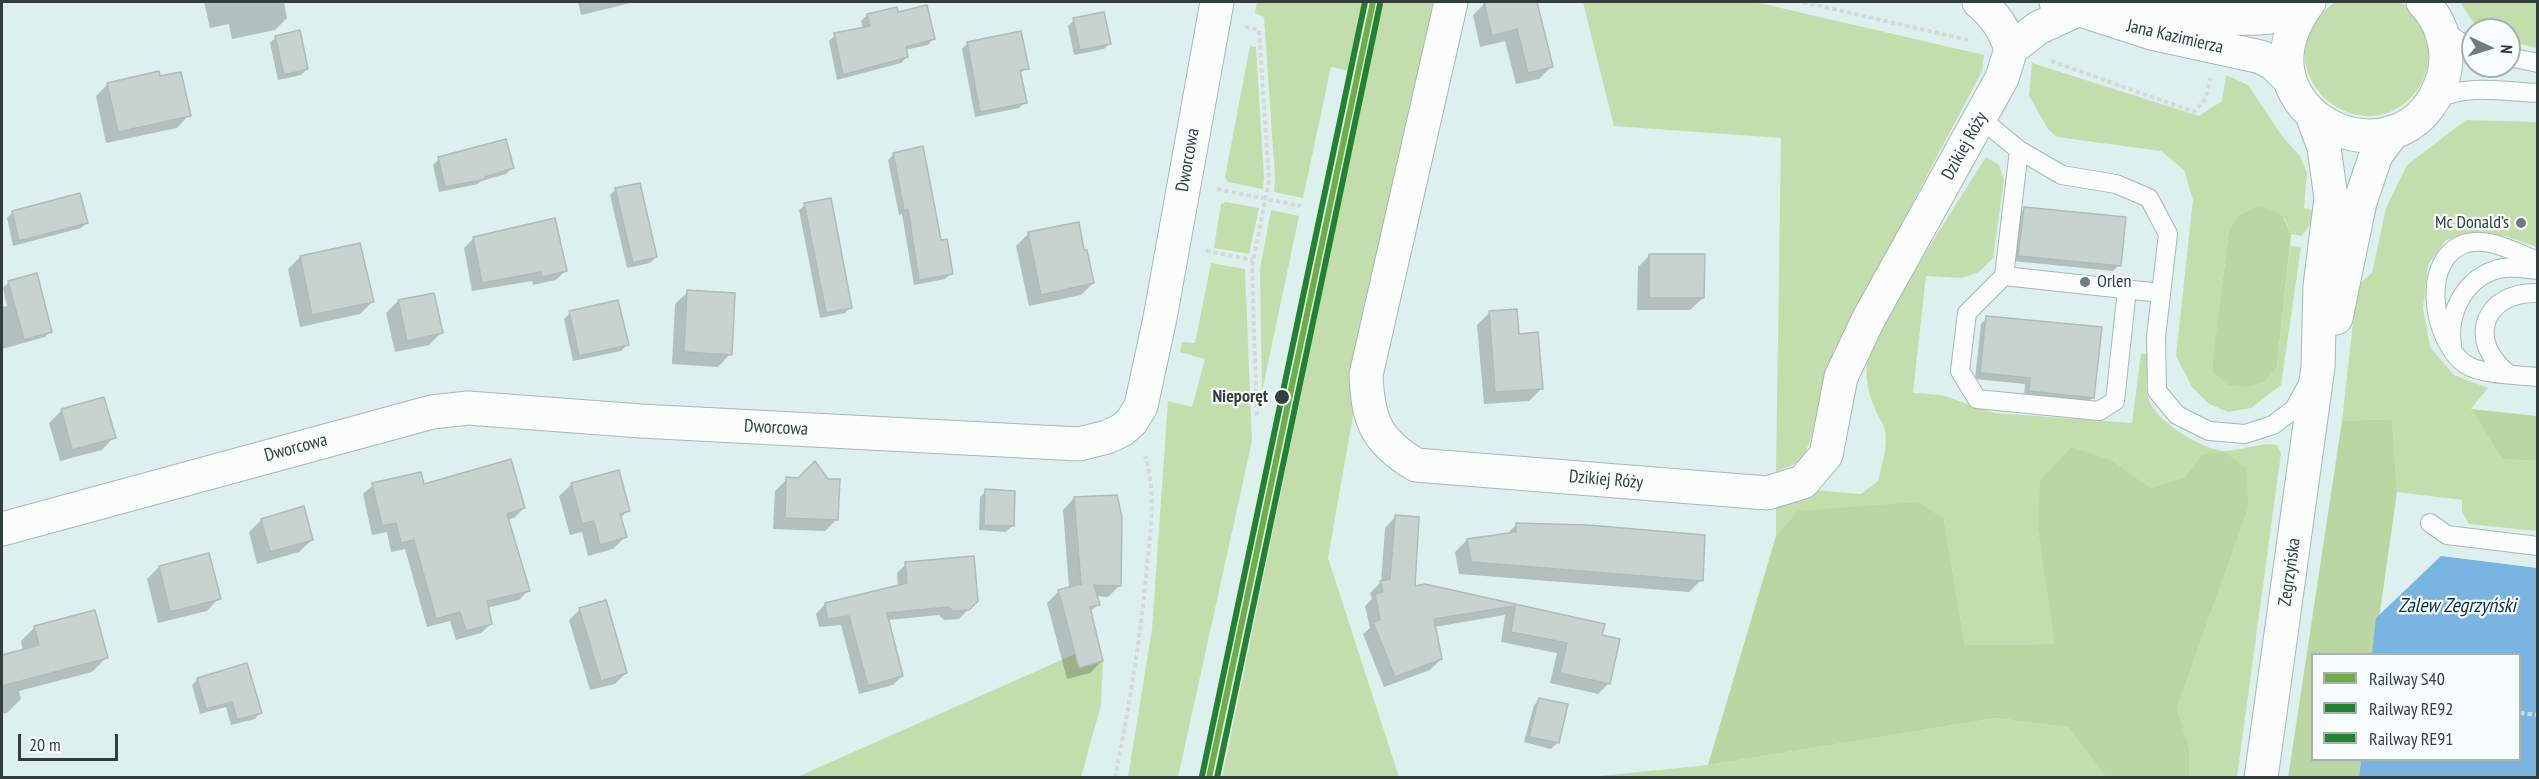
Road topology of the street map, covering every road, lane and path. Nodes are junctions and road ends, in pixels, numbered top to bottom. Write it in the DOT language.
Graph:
graph roads {
  1 [pos="1217,2"];
  2 [pos="1451,2"];
  3 [pos="1803,2"];
  4 [pos="1979,2"];
  5 [pos="2117,2"];
  6 [pos="2309,2"];
  7 [pos="2423,2"];
  8 [pos="2068,5"];
  9 [pos="1245,27"];
  10 [pos="2441,28"];
  11 [pos="2461,42"];
  12 [pos="2011,49"];
  13 [pos="2521,59"];
  14 [pos="2538,63"];
  15 [pos="2211,71"];
  16 [pos="2289,79"];
  17 [pos="2538,93"];
  18 [pos="2427,108"];
  19 [pos="2312,115"];
  20 [pos="1980,118"];
  21 [pos="2393,132"];
  22 [pos="2019,150"];
  23 [pos="1216,189"];
  24 [pos="1266,199"];
  25 [pos="1301,206"];
  26 [pos="1205,251"];
  27 [pos="1253,261"];
  28 [pos="2538,261"];
  29 [pos="2538,270"];
  30 [pos="2004,276"];
  31 [pos="2127,289"];
  32 [pos="2161,293"];
  33 [pos="2538,293"];
  34 [pos="2453,353"];
  35 [pos="2318,367"];
  36 [pos="2510,374"];
  37 [pos="2538,377"];
  38 [pos="1257,419"];
  39 [pos="1122,430"];
  40 [pos="2430,523"];
  41 [pos="2,529"];
  42 [pos="2538,546"];
  43 [pos="2521,713"];
  44 [pos="2538,715"];
  45 [pos="1116,777"];
  46 [pos="2261,777"];
  1 -- 39 [label="street, Dworcowa"];
  2 -- 20 [label="street, Dzikiej Róży"];
  3 -- 12 [label="path"];
  4 -- 12 [label="street"];
  5 -- 6 [label="street, Jana Kazimierza"];
  6 -- 16 [label="street"];
  7 -- 10 [label="street"];
  8 -- 12 [label="street"];
  8 -- 16 [label="street, Jana Kazimierza"];
  9 -- 24 [label="path"];
  10 -- 11 [label="lane"];
  10 -- 18 [label="street"];
  12 -- 15 [label="path"];
  12 -- 20 [label="street, Dzikiej Róży"];
  13 -- 14 [label="lane"];
  16 -- 19 [label="street"];
  17 -- 18 [label="lane"];
  18 -- 21 [label="street"];
  19 -- 21 [label="street"];
  19 -- 35 [label="street, Zegrzyńska"];
  20 -- 22 [label="lane"];
  21 -- 35 [label="street, Zegrzyńska"];
  22 -- 30 [label="lane"];
  22 -- 32 [label="lane"];
  23 -- 24 [label="path"];
  24 -- 25 [label="path"];
  24 -- 27 [label="path"];
  26 -- 27 [label="path"];
  27 -- 38 [label="path"];
  28 -- 34 [label="lane"];
  29 -- 34 [label="lane"];
  30 -- 31 [label="lane"];
  30 -- 31 [label="lane"];
  31 -- 32 [label="lane"];
  32 -- 35 [label="lane"];
  33 -- 36 [label="lane"];
  34 -- 36 [label="lane"];
  35 -- 46 [label="street, Zegrzyńska"];
  36 -- 37 [label="lane"];
  39 -- 41 [label="street, Dworcowa"];
  39 -- 45 [label="path"];
  40 -- 42 [label="lane"];
  43 -- 44 [label="path"];
}
